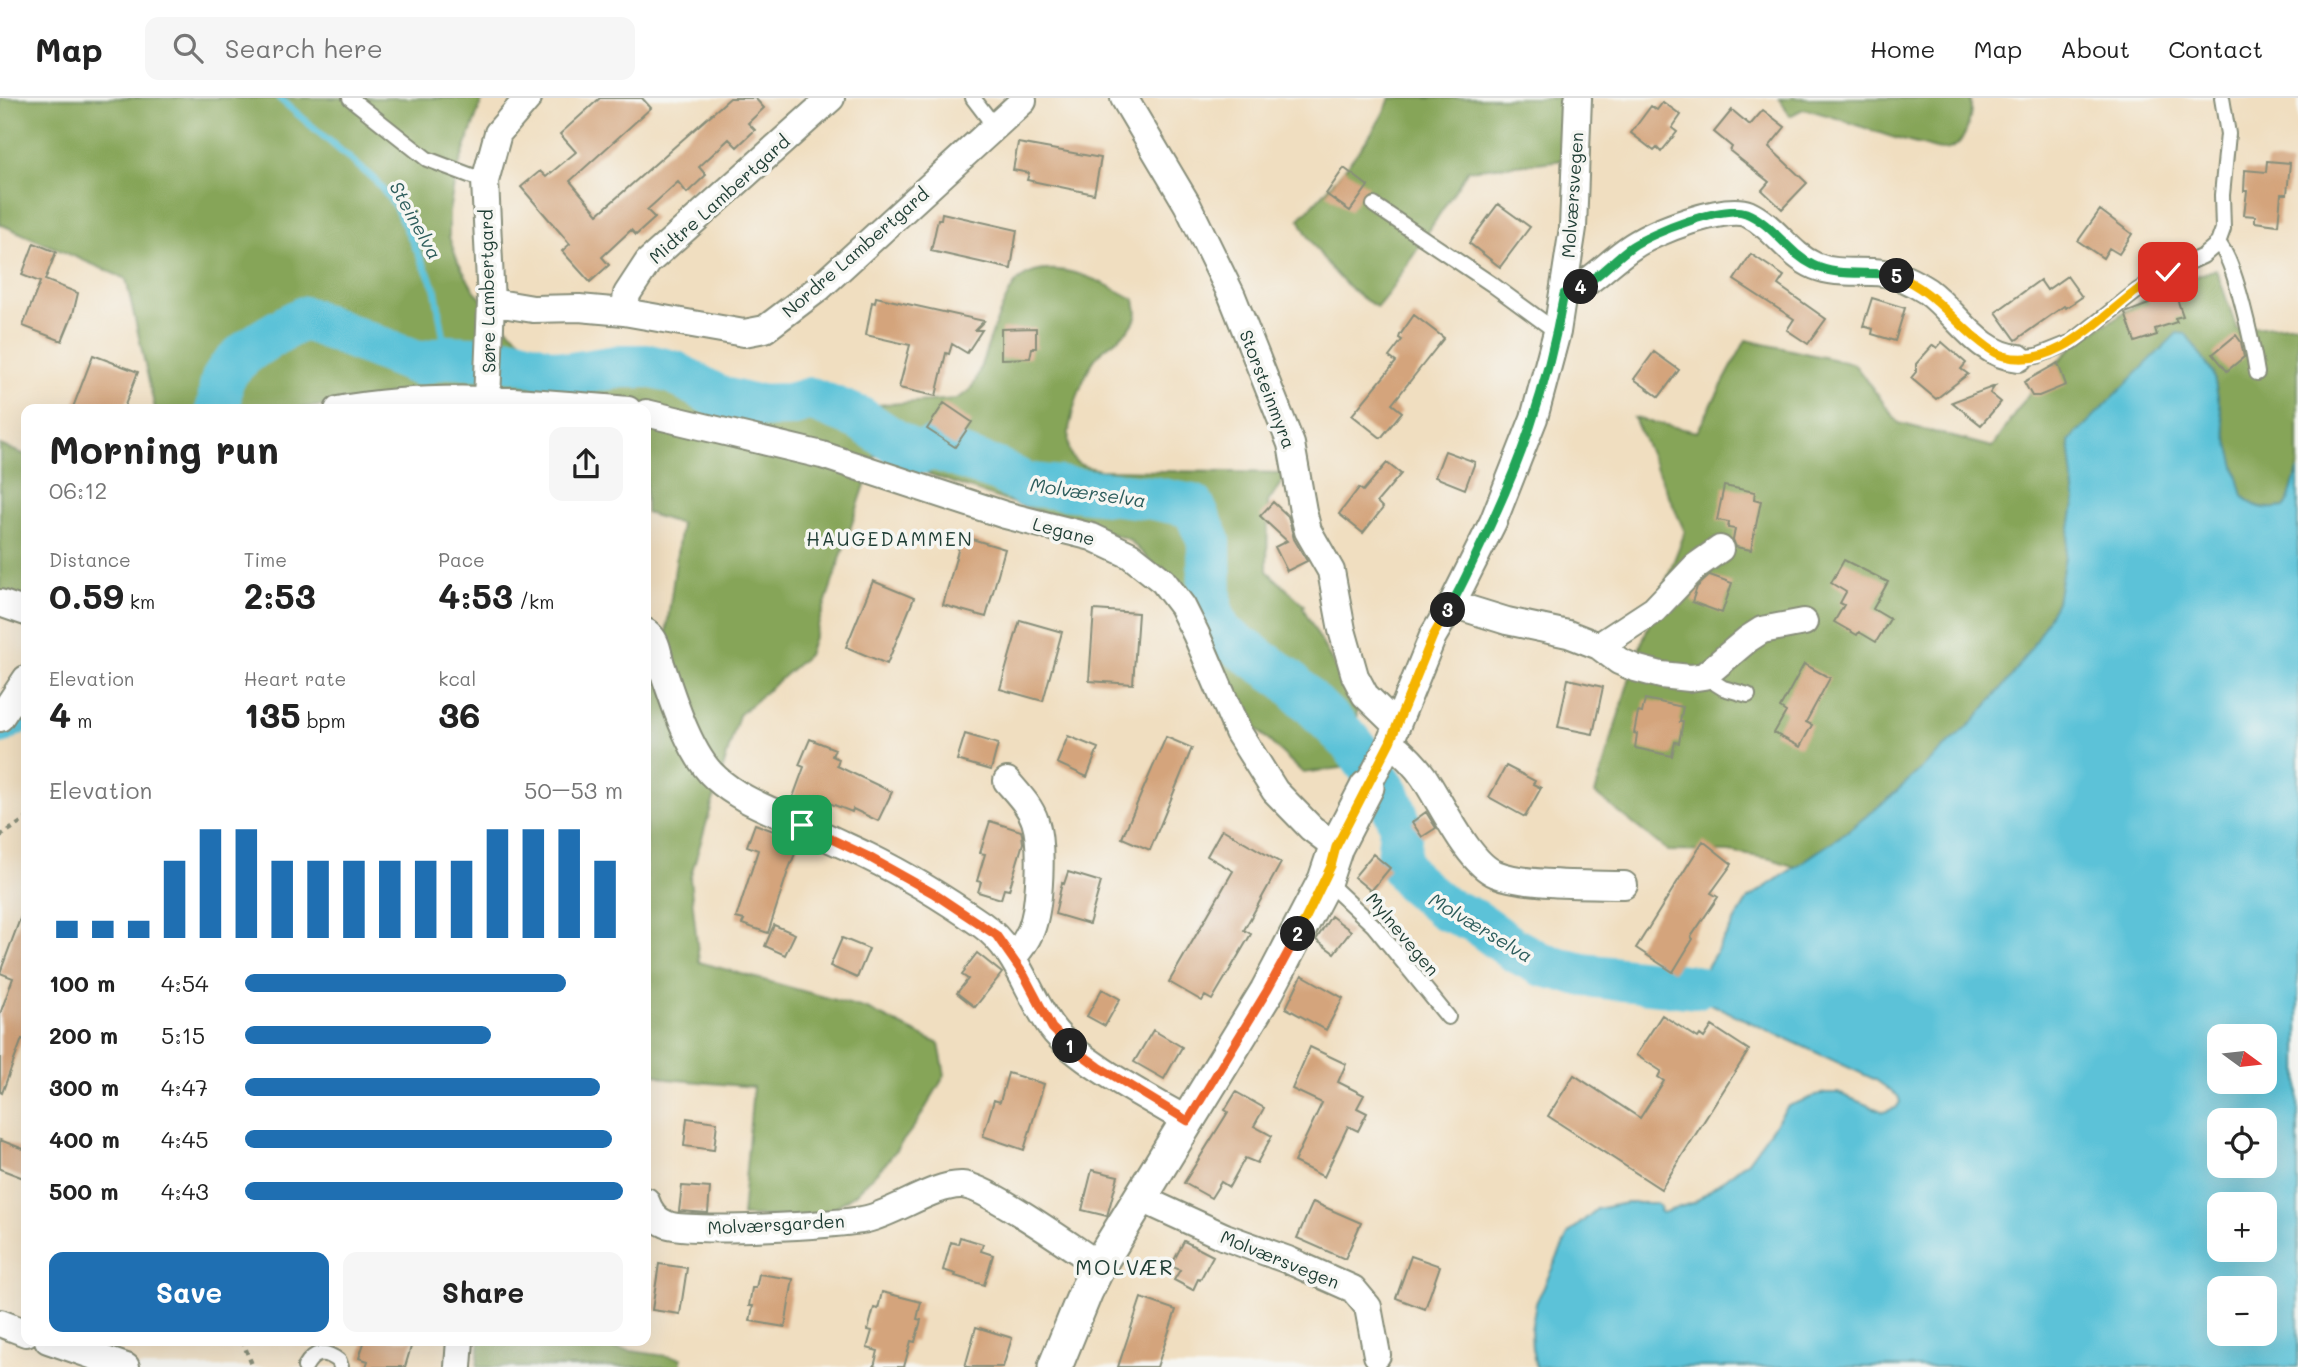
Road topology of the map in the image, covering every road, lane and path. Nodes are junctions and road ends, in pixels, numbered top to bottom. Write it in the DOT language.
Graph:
graph roads {
  1 [pos="350,98"];
  2 [pos="528,98"];
  3 [pos="831,98"];
  4 [pos="973,98"];
  5 [pos="1124,98"];
  6 [pos="1578,98"];
  7 [pos="2222,98"];
  8 [pos="1023,101"];
  9 [pos="995,127"];
  10 [pos="485,181"];
  11 [pos="1374,205"];
  12 [pos="2218,243"];
  13 [pos="1564,294"];
  14 [pos="491,302"];
  15 [pos="624,312"];
  16 [pos="1557,332"];
  17 [pos="2019,358"];
  18 [pos="2257,373"];
  19 [pos="488,400"];
  20 [pos="391,404"];
  21 [pos="563,404"];
  22 [pos="651,414"];
  23 [pos="1720,549"];
  24 [pos="0,603"];
  25 [pos="1452,604"];
  26 [pos="21,610"];
  27 [pos="1804,622"];
  28 [pos="651,638"];
  29 [pos="1599,646"];
  30 [pos="1704,676"];
  31 [pos="21,686"];
  32 [pos="1748,695"];
  33 [pos="0,718"];
  34 [pos="1384,753"];
  35 [pos="1007,781"];
  36 [pos="21,822"];
  37 [pos="0,836"];
  38 [pos="1336,847"];
  39 [pos="1325,880"];
  40 [pos="1624,885"];
  41 [pos="1013,957"];
  42 [pos="1448,1017"];
  43 [pos="1188,1121"];
  44 [pos="1142,1199"];
  45 [pos="651,1209"];
  46 [pos="1099,1265"];
  47 [pos="0,1323"];
  48 [pos="21,1330"];
  49 [pos="65,1346"];
  50 [pos="244,1346"];
  51 [pos="460,1346"];
  52 [pos="1377,1355"];
  53 [pos="126,1367"];
  54 [pos="253,1367"];
  55 [pos="305,1367"];
  56 [pos="341,1367"];
  57 [pos="458,1367"];
  58 [pos="1055,1367"];
  1 -- 10 [label="lane"];
  2 -- 10 [label="street, Søre Lambertgard"];
  3 -- 15 [label="street, Midtre Lambertgard"];
  4 -- 9 [label="lane"];
  5 -- 34 [label="street, Storsteinmyra"];
  6 -- 13 [label="street, Molværsvegen"];
  7 -- 12 [label="lane"];
  8 -- 9 [label="street, Nordre Lambertgard"];
  9 -- 15 [label="street, Nordre Lambertgard"];
  10 -- 14 [label="street, Søre Lambertgard"];
  11 -- 16 [label="lane"];
  12 -- 17 [label="lane"];
  12 -- 18 [label="lane"];
  13 -- 16 [label="street, Molværsvegen"];
  13 -- 17 [label="street"];
  14 -- 15 [label="street, Nordre Lambertgard"];
  14 -- 19 [label="street, Søre Lambertgard"];
  16 -- 25 [label="street, Molværsvegen"];
  19 -- 20 [label="street"];
  19 -- 21 [label="street"];
  22 -- 38 [label="street, Legane"];
  23 -- 29 [label="street"];
  24 -- 26 [label="street"];
  25 -- 29 [label="street"];
  25 -- 34 [label="street, Molværsvegen"];
  27 -- 30 [label="street"];
  28 -- 41 [label="street"];
  29 -- 30 [label="street"];
  30 -- 32 [label="lane"];
  31 -- 33 [label="street"];
  34 -- 38 [label="street, Molværsvegen"];
  34 -- 40 [label="street"];
  35 -- 41 [label="street"];
  36 -- 37 [label="path"];
  38 -- 39 [label="street, Molværsvegen"];
  39 -- 42 [label="lane, Mylnevegen"];
  39 -- 43 [label="street, Molværsvegen"];
  41 -- 43 [label="street"];
  43 -- 44 [label="street, Molværsvegen"];
  44 -- 46 [label="street, Molværsvegen"];
  44 -- 52 [label="street, Molværsvegen"];
  45 -- 46 [label="street, Molværsgarden"];
  46 -- 58 [label="street, Molværsvegen"];
  47 -- 48 [label="street"];
  49 -- 53 [label="street"];
  50 -- 54 [label="path"];
  51 -- 57 [label="street"];
  55 -- 56 [label="lane"];
}
